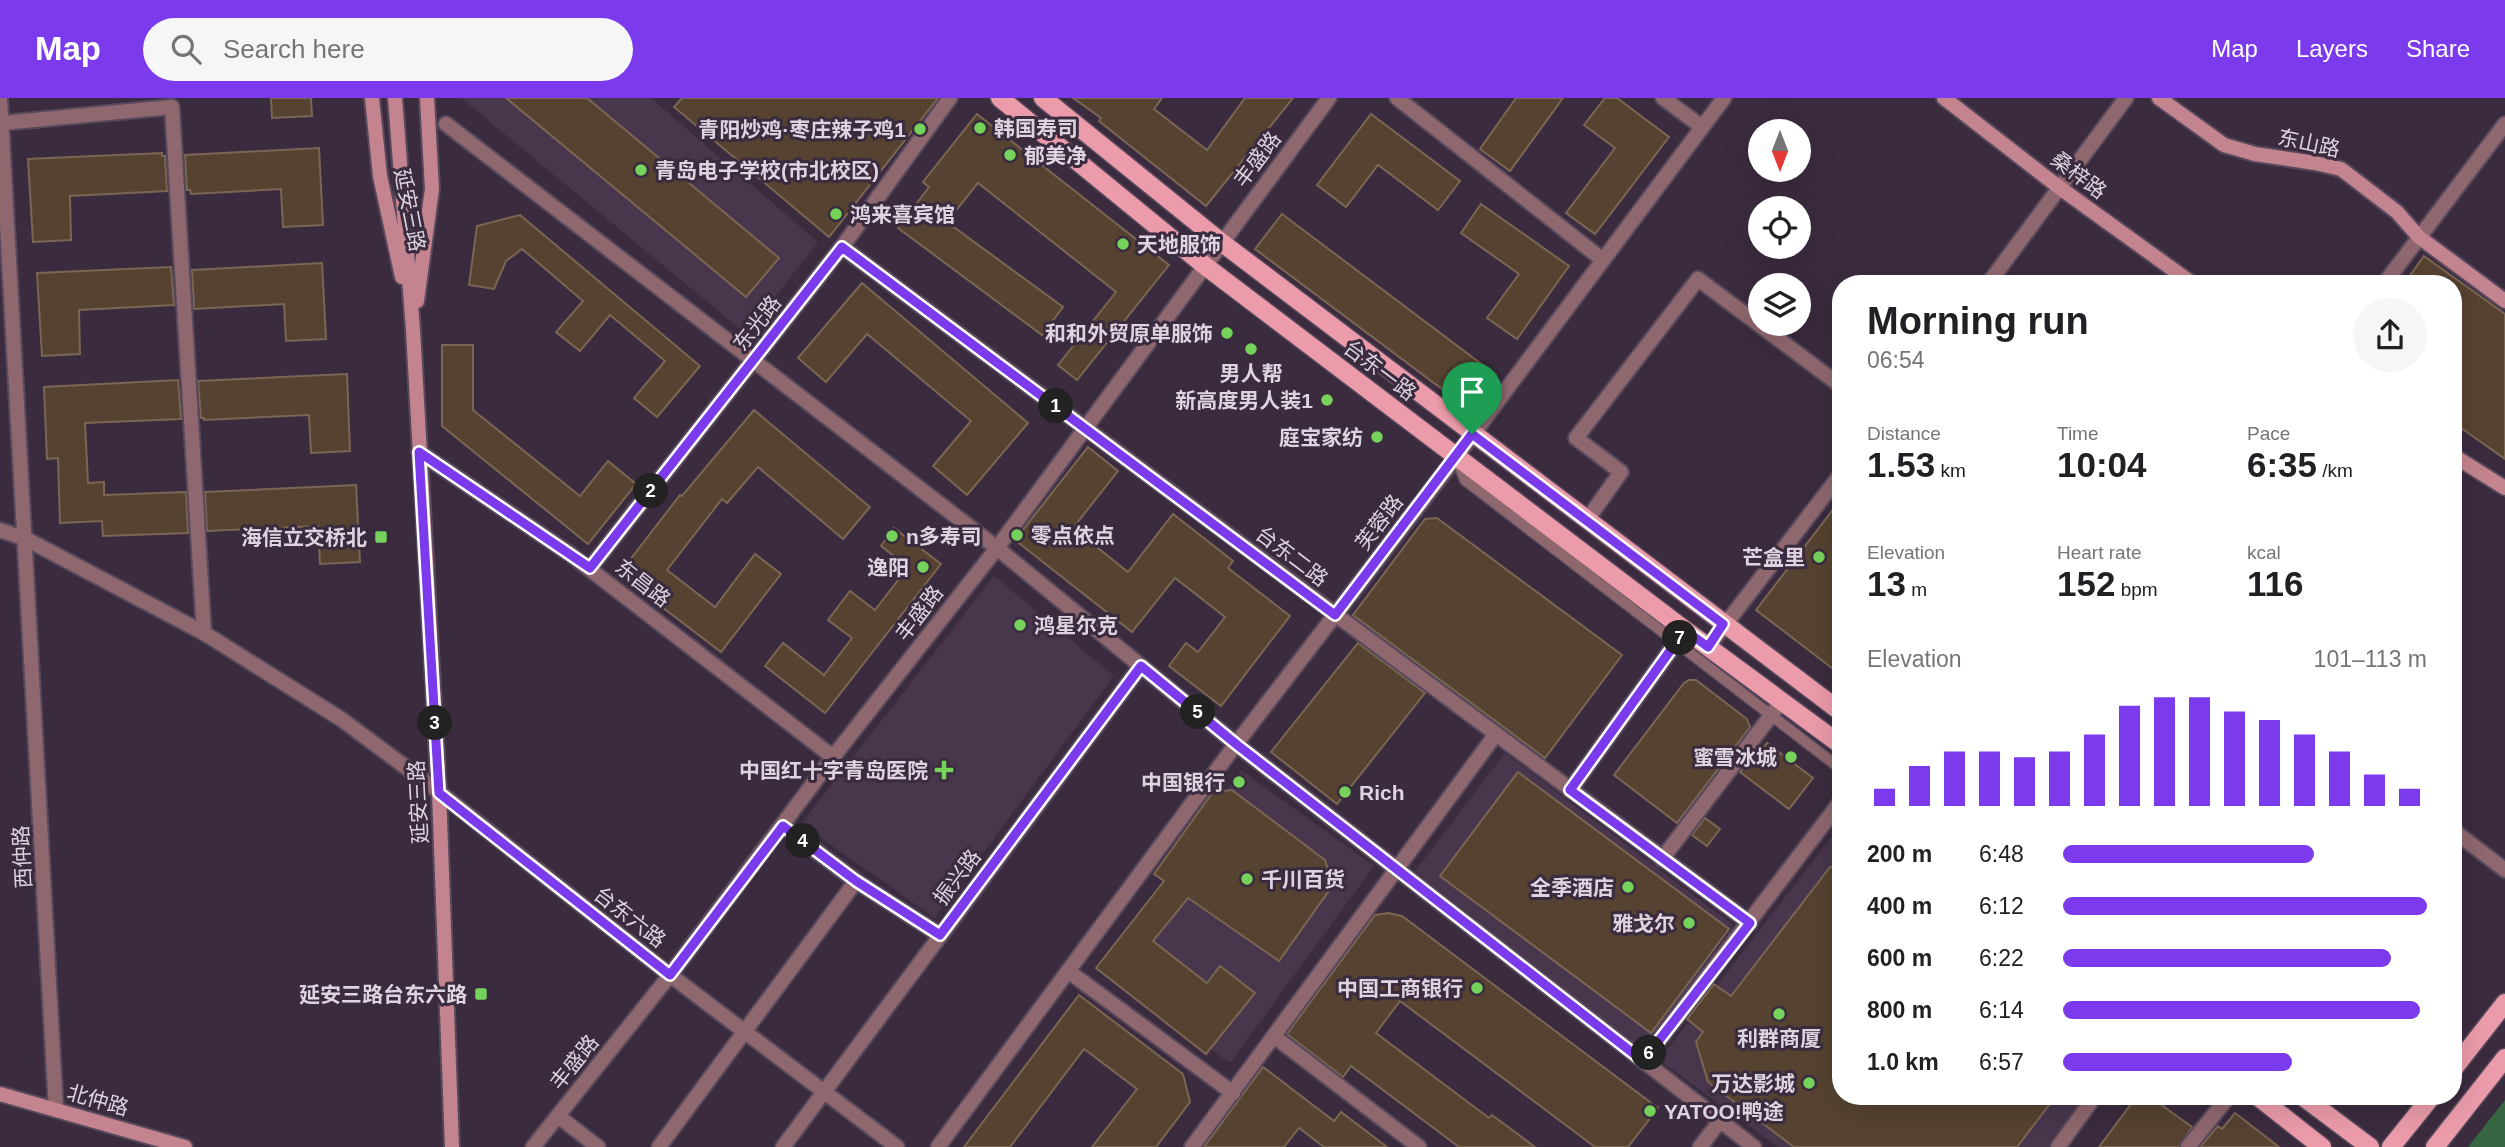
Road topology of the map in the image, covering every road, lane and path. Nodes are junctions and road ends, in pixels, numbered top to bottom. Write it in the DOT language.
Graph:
graph roads {
  1 [pos="0,98"];
  2 [pos="372,98"];
  3 [pos="395,98"];
  4 [pos="427,98"];
  5 [pos="950,98"];
  6 [pos="1000,98"];
  7 [pos="1043,98"];
  8 [pos="1329,98"];
  9 [pos="1397,98"];
  10 [pos="1663,98"];
  11 [pos="1724,98"];
  12 [pos="1944,98"];
  13 [pos="2126,98"];
  14 [pos="2159,98"];
  15 [pos="2,123"];
  16 [pos="446,124"];
  17 [pos="2505,124"];
  18 [pos="1702,127"];
  19 [pos="2060,188"];
  20 [pos="2419,237"];
  21 [pos="1221,242"];
  22 [pos="842,247"];
  23 [pos="1603,260"];
  24 [pos="1204,265"];
  25 [pos="1995,275"];
  26 [pos="2181,275"];
  27 [pos="2391,275"];
  28 [pos="2505,300"];
  29 [pos="413,330"];
  30 [pos="753,361"];
  31 [pos="1832,379"];
  32 [pos="1085,428"];
  33 [pos="1472,434"];
  34 [pos="419,452"];
  35 [pos="1456,457"];
  36 [pos="2462,461"];
  37 [pos="1832,485"];
  38 [pos="2505,488"];
  39 [pos="1587,520"];
  40 [pos="0,530"];
  41 [pos="26,539"];
  42 [pos="997,548"];
  43 [pos="590,568"];
  44 [pos="1335,615"];
  45 [pos="1723,624"];
  46 [pos="204,633"];
  47 [pos="1681,637"];
  48 [pos="1708,647"];
  49 [pos="1141,666"];
  50 [pos="1832,705"];
  51 [pos="1777,708"];
  52 [pos="1496,734"];
  53 [pos="1832,740"];
  54 [pos="1236,744"];
  55 [pos="832,757"];
  56 [pos="1832,760"];
  57 [pos="1570,790"];
  58 [pos="439,793"];
  59 [pos="1832,813"];
  60 [pos="783,826"];
  61 [pos="2462,837"];
  62 [pos="1662,859"];
  63 [pos="1398,869"];
  64 [pos="2505,870"];
  65 [pos="856,881"];
  66 [pos="1750,923"];
  67 [pos="940,935"];
  68 [pos="1068,971"];
  69 [pos="670,975"];
  70 [pos="2505,1003"];
  71 [pos="743,1031"];
  72 [pos="1275,1037"];
  73 [pos="2462,1058"];
  74 [pos="2505,1058"];
  75 [pos="1643,1061"];
  76 [pos="823,1091"];
  77 [pos="1233,1093"];
  78 [pos="0,1094"];
  79 [pos="2088,1105"];
  80 [pos="2223,1105"];
  81 [pos="2268,1105"];
  82 [pos="2314,1105"];
  83 [pos="2425,1105"];
  84 [pos="56,1110"];
  85 [pos="558,1116"];
  86 [pos="1720,1121"];
  87 [pos="185,1147"];
  88 [pos="452,1147"];
  89 [pos="533,1147"];
  90 [pos="598,1147"];
  91 [pos="659,1147"];
  92 [pos="783,1147"];
  93 [pos="897,1147"];
  94 [pos="938,1147"];
  95 [pos="1192,1147"];
  96 [pos="1419,1147"];
  97 [pos="1700,1147"];
  98 [pos="1754,1147"];
  99 [pos="2058,1147"];
  100 [pos="2188,1147"];
  101 [pos="2322,1147"];
  102 [pos="2370,1147"];
  103 [pos="2391,1147"];
  104 [pos="2435,1147"];
  1 -- 15 [label="street, 西仲路"];
  2 -- 29 [label="main road, 延安三路"];
  3 -- 29 [label="main road, 延安三路"];
  4 -- 29 [label="main road, 延安三路"];
  5 -- 22 [label="street, 东光路"];
  6 -- 24 [label="main road, 台东一路"];
  7 -- 21 [label="main road, 台东一路"];
  8 -- 21 [label="street, 丰盛路"];
  9 -- 23 [label="street"];
  10 -- 18 [label="street"];
  11 -- 18 [label="street, 芙蓉路"];
  12 -- 19 [label="main road, 桑梓路"];
  13 -- 19 [label="street"];
  14 -- 20 [label="main road, 东山路"];
  15 -- 41 [label="street, 西仲路"];
  15 -- 46 [label="street"];
  16 -- 30 [label="street"];
  17 -- 20 [label="street"];
  18 -- 23 [label="street, 芙蓉路"];
  19 -- 25 [label="street"];
  19 -- 26 [label="main road, 桑梓路"];
  20 -- 27 [label="street"];
  20 -- 28 [label="main road, 东山路"];
  21 -- 24 [label="street, 丰盛路"];
  21 -- 33 [label="main road, 台东一路"];
  22 -- 30 [label="street, 东光路"];
  22 -- 32 [label="street, 台东二路"];
  23 -- 33 [label="street, 芙蓉路"];
  24 -- 32 [label="street, 丰盛路"];
  24 -- 35 [label="main road, 台东一路"];
  29 -- 34 [label="main road, 延安三路"];
  30 -- 42 [label="street"];
  30 -- 43 [label="street, 东光路"];
  31 -- 39 [label="street"];
  32 -- 42 [label="street, 丰盛路"];
  32 -- 44 [label="street, 台东二路"];
  33 -- 35 [label="street, 芙蓉路"];
  33 -- 39 [label="main road, 台东一路"];
  34 -- 43 [label="street, 东昌路"];
  34 -- 58 [label="main road, 延安三路"];
  35 -- 44 [label="street, 芙蓉路"];
  35 -- 47 [label="main road, 台东一路"];
  36 -- 38 [label="main road"];
  37 -- 45 [label="street"];
  39 -- 45 [label="main road, 台东一路"];
  40 -- 41 [label="street, 台东六路"];
  41 -- 46 [label="street, 台东六路"];
  41 -- 84 [label="street, 西仲路"];
  42 -- 49 [label="street"];
  42 -- 55 [label="street, 丰盛路"];
  43 -- 55 [label="street, 东昌路"];
  44 -- 52 [label="street, 台东二路"];
  44 -- 54 [label="street, 芙蓉路"];
  45 -- 48 [label="street"];
  45 -- 50 [label="main road, 台东一路"];
  46 -- 58 [label="street, 台东六路"];
  47 -- 48 [label="main road, 台东一路"];
  47 -- 51 [label="lane"];
  47 -- 57 [label="street"];
  48 -- 51 [label="main road, 台东一路"];
  49 -- 54 [label="street"];
  49 -- 67 [label="street, 振兴路"];
  51 -- 53 [label="main road, 台东一路"];
  51 -- 56 [label="lane"];
  51 -- 62 [label="street"];
  52 -- 57 [label="street, 台东二路"];
  52 -- 63 [label="street"];
  54 -- 63 [label="street"];
  54 -- 68 [label="street, 芙蓉路"];
  55 -- 60 [label="street, 丰盛路"];
  57 -- 62 [label="street, 台东二路"];
  58 -- 69 [label="street, 台东六路"];
  58 -- 88 [label="main road, 延安三路"];
  59 -- 66 [label="street"];
  60 -- 65 [label="street"];
  60 -- 69 [label="street, 丰盛路"];
  61 -- 64 [label="street"];
  62 -- 66 [label="street, 台东二路"];
  63 -- 72 [label="street"];
  63 -- 75 [label="street"];
  65 -- 67 [label="street"];
  65 -- 71 [label="street"];
  66 -- 75 [label="street"];
  67 -- 76 [label="street, 振兴路"];
  68 -- 77 [label="street"];
  68 -- 94 [label="street, 芙蓉路"];
  69 -- 71 [label="street, 台东六路"];
  69 -- 85 [label="street, 丰盛路"];
  70 -- 73 [label="main road"];
  71 -- 76 [label="street, 台东六路"];
  71 -- 91 [label="street"];
  72 -- 77 [label="street"];
  72 -- 96 [label="street"];
  74 -- 104 [label="main road"];
  75 -- 86 [label="street"];
  76 -- 92 [label="street, 振兴路"];
  76 -- 93 [label="street, 台东六路"];
  77 -- 95 [label="street"];
  78 -- 84 [label="main road, 北仲路"];
  79 -- 99 [label="street"];
  80 -- 100 [label="street"];
  81 -- 101 [label="main road"];
  82 -- 102 [label="main road"];
  83 -- 103 [label="main road"];
  84 -- 87 [label="main road, 北仲路"];
  85 -- 89 [label="street, 丰盛路"];
  85 -- 90 [label="street"];
  86 -- 97 [label="street"];
  86 -- 98 [label="street"];
}
